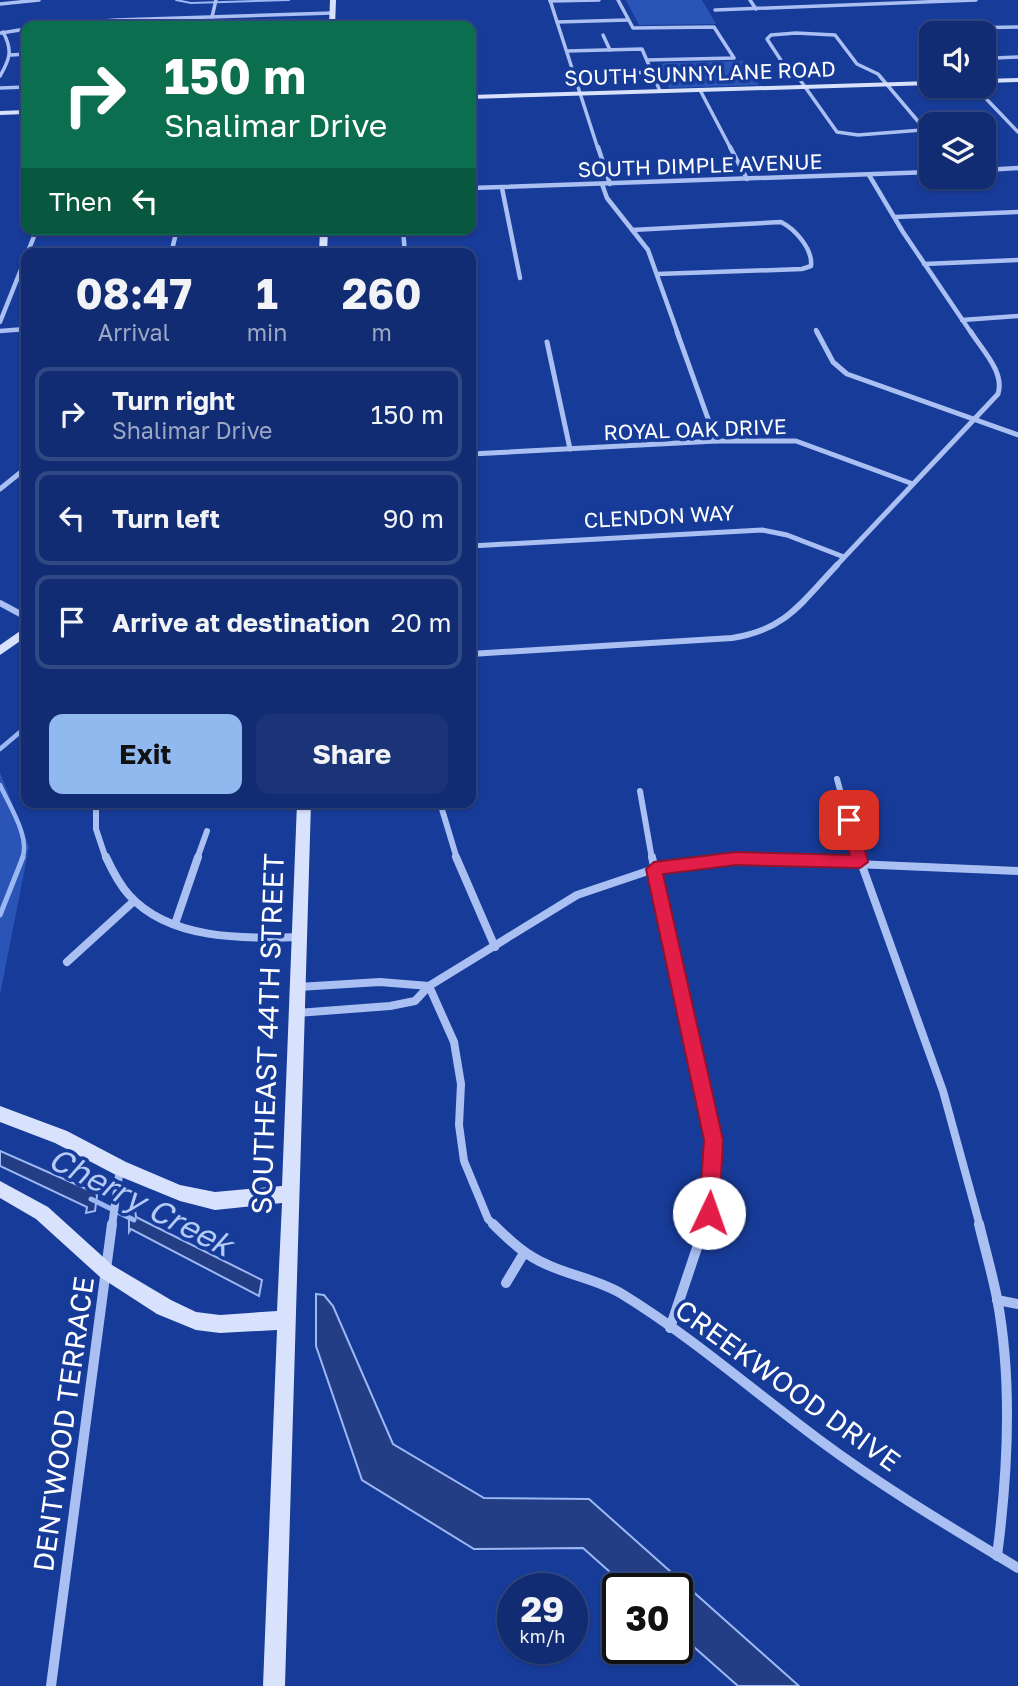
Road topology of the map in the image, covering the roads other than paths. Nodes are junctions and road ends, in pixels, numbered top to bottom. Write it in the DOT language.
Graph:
graph roads {
  1 [pos="38,0"];
  2 [pos="216,0"];
  3 [pos="332,0"];
  4 [pos="599,0"];
  5 [pos="618,0"];
  6 [pos="750,0"];
  7 [pos="872,0"];
  8 [pos="955,0"];
  9 [pos="976,0"];
  10 [pos="550,1"];
  11 [pos="560,1"];
  12 [pos="0,4"];
  13 [pos="877,6"];
  14 [pos="756,9"];
  15 [pos="715,10"];
  16 [pos="332,13"];
  17 [pos="212,17"];
  18 [pos="628,20"];
  19 [pos="91,21"];
  20 [pos="331,21"];
  21 [pos="557,22"];
  22 [pos="1018,27"];
  23 [pos="996,28"];
  24 [pos="21,30"];
  25 [pos="1,32"];
  26 [pos="603,35"];
  27 [pos="610,50"];
  28 [pos="567,51"];
  29 [pos="21,54"];
  30 [pos="11,55"];
  31 [pos="1018,57"];
  32 [pos="996,58"];
  33 [pos="647,60"];
  34 [pos="652,72"];
  35 [pos="606,74"];
  36 [pos="0,76"];
  37 [pos="1018,80"];
  38 [pos="996,81"];
  39 [pos="919,83"];
  40 [pos="887,84"];
  41 [pos="21,87"];
  42 [pos="804,87"];
  43 [pos="0,88"];
  44 [pos="700,90"];
  45 [pos="660,91"];
  46 [pos="580,94"];
  47 [pos="476,97"];
  48 [pos="985,98"];
  49 [pos="21,112"];
  50 [pos="0,113"];
  51 [pos="1018,132"];
  52 [pos="1018,168"];
  53 [pos="996,169"];
  54 [pos="919,173"];
  55 [pos="869,175"];
  56 [pos="747,179"];
  57 [pos="602,184"];
  58 [pos="610,184"];
  59 [pos="476,188"];
  60 [pos="502,188"];
  61 [pos="1018,212"];
  62 [pos="895,216"];
  63 [pos="632,230"];
  64 [pos="1018,260"];
  65 [pos="924,264"];
  66 [pos="21,270"];
  67 [pos="657,274"];
  68 [pos="520,278"];
  69 [pos="1018,316"];
  70 [pos="962,320"];
  71 [pos="0,322"];
  72 [pos="21,330"];
  73 [pos="816,330"];
  74 [pos="0,331"];
  75 [pos="547,342"];
  76 [pos="975,419"];
  77 [pos="1018,435"];
  78 [pos="716,441"];
  79 [pos="570,449"];
  80 [pos="476,454"];
  81 [pos="21,472"];
  82 [pos="913,484"];
  83 [pos="0,489"];
  84 [pos="476,546"];
  85 [pos="844,556"];
  86 [pos="0,603"];
  87 [pos="21,614"];
  88 [pos="21,635"];
  89 [pos="0,651"];
  90 [pos="476,654"];
  91 [pos="837,779"];
  92 [pos="640,791"];
  93 [pos="95,808"];
  94 [pos="304,808"];
  95 [pos="442,808"];
  96 [pos="207,831"];
  97 [pos="860,862"];
  98 [pos="654,869"];
  99 [pos="1018,871"];
  100 [pos="134,901"];
  101 [pos="174,923"];
  102 [pos="300,937"];
  103 [pos="495,947"];
  104 [pos="67,962"];
  105 [pos="429,986"];
  106 [pos="298,987"];
  107 [pos="297,1013"];
  108 [pos="0,1114"];
  109 [pos="120,1168"];
  110 [pos="0,1189"];
  111 [pos="291,1194"];
  112 [pos="524,1253"];
  113 [pos="106,1270"];
  114 [pos="506,1283"];
  115 [pos="997,1300"];
  116 [pos="1018,1304"];
  117 [pos="287,1320"];
  118 [pos="670,1328"];
  119 [pos="997,1556"];
  120 [pos="1018,1568"];
  121 [pos="51,1686"];
  122 [pos="274,1686"];
  1 -- 12 [label="street"];
  2 -- 17 [label="street"];
  3 -- 16 [label="main road"];
  4 -- 11 [label="street"];
  5 -- 18 [label="street"];
  6 -- 14 [label="street"];
  7 -- 13 [label="street"];
  8 -- 9 [label="street"];
  8 -- 13 [label="street"];
  10 -- 11 [label="street"];
  10 -- 21 [label="street"];
  13 -- 14 [label="street"];
  14 -- 15 [label="street"];
  16 -- 17 [label="street"];
  16 -- 20 [label="main road"];
  17 -- 19 [label="street"];
  18 -- 21 [label="street"];
  18 -- 33 [label="street"];
  21 -- 28 [label="street"];
  22 -- 23 [label="street"];
  24 -- 25 [label="street"];
  25 -- 30 [label="street"];
  26 -- 27 [label="street"];
  27 -- 28 [label="street"];
  27 -- 33 [label="street"];
  28 -- 46 [label="street"];
  29 -- 30 [label="street"];
  30 -- 36 [label="street"];
  31 -- 32 [label="street"];
  33 -- 34 [label="street"];
  34 -- 35 [label="street"];
  34 -- 45 [label="street"];
  37 -- 38 [label="main road"];
  39 -- 40 [label="main road, SOUTH SUNNYLANE ROAD"];
  40 -- 42 [label="main road, SOUTH SUNNYLANE ROAD"];
  40 -- 42 [label="street"];
  40 -- 42 [label="street"];
  41 -- 43 [label="street"];
  42 -- 44 [label="main road, SOUTH SUNNYLANE ROAD"];
  44 -- 45 [label="main road, SOUTH SUNNYLANE ROAD"];
  44 -- 56 [label="street"];
  45 -- 46 [label="main road, SOUTH SUNNYLANE ROAD"];
  46 -- 47 [label="main road, SOUTH SUNNYLANE ROAD"];
  46 -- 58 [label="street"];
  48 -- 51 [label="street"];
  49 -- 50 [label="main road"];
  52 -- 53 [label="street"];
  54 -- 55 [label="street, SOUTH DIMPLE AVENUE"];
  55 -- 56 [label="street, SOUTH DIMPLE AVENUE"];
  55 -- 62 [label="street"];
  56 -- 58 [label="street, SOUTH DIMPLE AVENUE"];
  57 -- 58 [label="street, SOUTH DIMPLE AVENUE"];
  57 -- 60 [label="street, SOUTH DIMPLE AVENUE"];
  57 -- 63 [label="street"];
  59 -- 60 [label="street, SOUTH DIMPLE AVENUE"];
  60 -- 68 [label="street"];
  61 -- 62 [label="street"];
  62 -- 65 [label="street"];
  63 -- 67 [label="street"];
  63 -- 67 [label="street"];
  64 -- 65 [label="street"];
  65 -- 70 [label="street"];
  66 -- 71 [label="street"];
  67 -- 78 [label="street"];
  69 -- 70 [label="street"];
  70 -- 76 [label="street"];
  72 -- 74 [label="street"];
  73 -- 76 [label="street"];
  75 -- 79 [label="street"];
  76 -- 77 [label="street"];
  76 -- 82 [label="street"];
  78 -- 79 [label="street, ROYAL OAK DRIVE"];
  78 -- 82 [label="street, ROYAL OAK DRIVE"];
  79 -- 80 [label="street, ROYAL OAK DRIVE"];
  81 -- 83 [label="street"];
  82 -- 85 [label="street"];
  84 -- 85 [label="street, CLENDON WAY"];
  85 -- 90 [label="street"];
  86 -- 87 [label="street"];
  88 -- 89 [label="main road"];
  91 -- 97 [label="street"];
  92 -- 98 [label="street"];
  93 -- 100 [label="street"];
  94 -- 102 [label="main road, SOUTHEAST 44TH STREET"];
  95 -- 103 [label="street"];
  96 -- 101 [label="street"];
  97 -- 98 [label="street"];
  97 -- 99 [label="street"];
  97 -- 115 [label="street"];
  98 -- 103 [label="street"];
  98 -- 118 [label="street"];
  100 -- 101 [label="street"];
  100 -- 104 [label="street"];
  101 -- 102 [label="street"];
  102 -- 106 [label="main road, SOUTHEAST 44TH STREET"];
  103 -- 105 [label="street"];
  105 -- 106 [label="street"];
  105 -- 107 [label="street"];
  105 -- 112 [label="street, CREEKWOOD DRIVE"];
  106 -- 107 [label="main road, SOUTHEAST 44TH STREET"];
  107 -- 111 [label="main road, SOUTHEAST 44TH STREET"];
  108 -- 109 [label="main road"];
  109 -- 111 [label="main road"];
  109 -- 113 [label="street, DENTWOOD TERRACE"];
  110 -- 113 [label="main road"];
  111 -- 117 [label="main road, SOUTHEAST 44TH STREET"];
  112 -- 114 [label="street"];
  112 -- 118 [label="street, CREEKWOOD DRIVE"];
  113 -- 117 [label="main road"];
  113 -- 121 [label="street, DENTWOOD TERRACE"];
  115 -- 116 [label="street"];
  115 -- 119 [label="street"];
  117 -- 122 [label="main road, SOUTHEAST 44TH STREET"];
  118 -- 119 [label="street, CREEKWOOD DRIVE"];
  119 -- 120 [label="street, CREEKWOOD DRIVE"];
}
